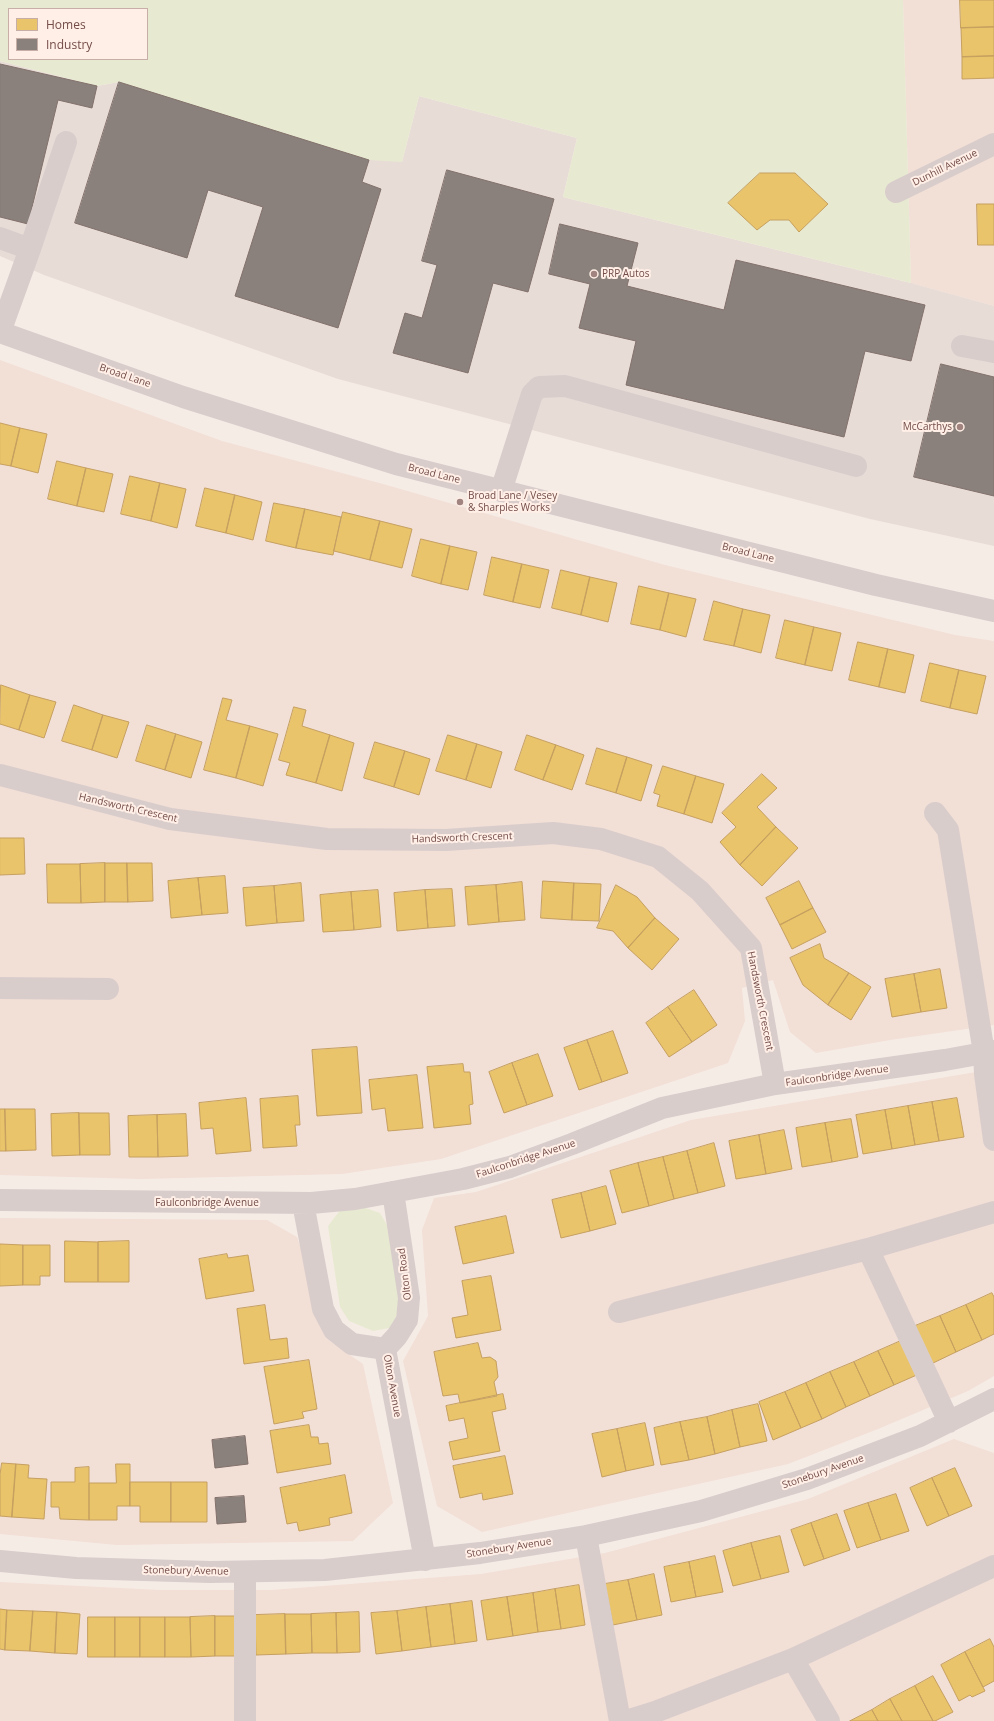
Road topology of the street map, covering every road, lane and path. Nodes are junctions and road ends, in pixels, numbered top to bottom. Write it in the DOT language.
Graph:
graph roads {
  1 [pos="66,142"];
  2 [pos="994,144"];
  3 [pos="896,192"];
  4 [pos="0,238"];
  5 [pos="30,249"];
  6 [pos="0,332"];
  7 [pos="962,346"];
  8 [pos="994,352"];
  9 [pos="856,466"];
  10 [pos="501,491"];
  11 [pos="994,611"];
  12 [pos="0,775"];
  13 [pos="935,813"];
  14 [pos="0,988"];
  15 [pos="108,989"];
  16 [pos="989,1052"];
  17 [pos="775,1084"];
  18 [pos="994,1140"];
  19 [pos="393,1192"];
  20 [pos="0,1200"];
  21 [pos="303,1203"];
  22 [pos="994,1212"];
  23 [pos="868,1249"];
  24 [pos="619,1312"];
  25 [pos="385,1349"];
  26 [pos="993,1402"];
  27 [pos="949,1422"];
  28 [pos="586,1536"];
  29 [pos="0,1560"];
  30 [pos="425,1560"];
  31 [pos="994,1566"];
  32 [pos="245,1572"];
  33 [pos="793,1659"];
  34 [pos="245,1721"];
  35 [pos="620,1721"];
  36 [pos="626,1721"];
  37 [pos="829,1721"];
  1 -- 5 [label="street"];
  2 -- 3 [label="street, Dunhill Avenue"];
  4 -- 5 [label="street"];
  5 -- 6 [label="street"];
  6 -- 10 [label="street, Broad Lane"];
  7 -- 8 [label="street"];
  9 -- 10 [label="street"];
  10 -- 11 [label="street, Broad Lane"];
  12 -- 17 [label="street, Handsworth Crescent"];
  13 -- 16 [label="street"];
  14 -- 15 [label="street"];
  16 -- 17 [label="street, Faulconbridge Avenue"];
  16 -- 18 [label="street"];
  17 -- 19 [label="street, Faulconbridge Avenue"];
  19 -- 21 [label="street, Faulconbridge Avenue"];
  19 -- 25 [label="street, Olton Road"];
  20 -- 21 [label="street, Faulconbridge Avenue"];
  21 -- 25 [label="street, Olton Avenue"];
  22 -- 23 [label="street"];
  23 -- 24 [label="street"];
  23 -- 27 [label="street"];
  25 -- 30 [label="street, Olton Avenue"];
  26 -- 27 [label="street, Stonebury Avenue"];
  27 -- 28 [label="street, Stonebury Avenue"];
  28 -- 30 [label="street, Stonebury Avenue"];
  28 -- 35 [label="street"];
  29 -- 32 [label="street, Stonebury Avenue"];
  30 -- 32 [label="street, Stonebury Avenue"];
  31 -- 33 [label="street"];
  32 -- 34 [label="street"];
  33 -- 36 [label="street"];
  33 -- 37 [label="street"];
}
